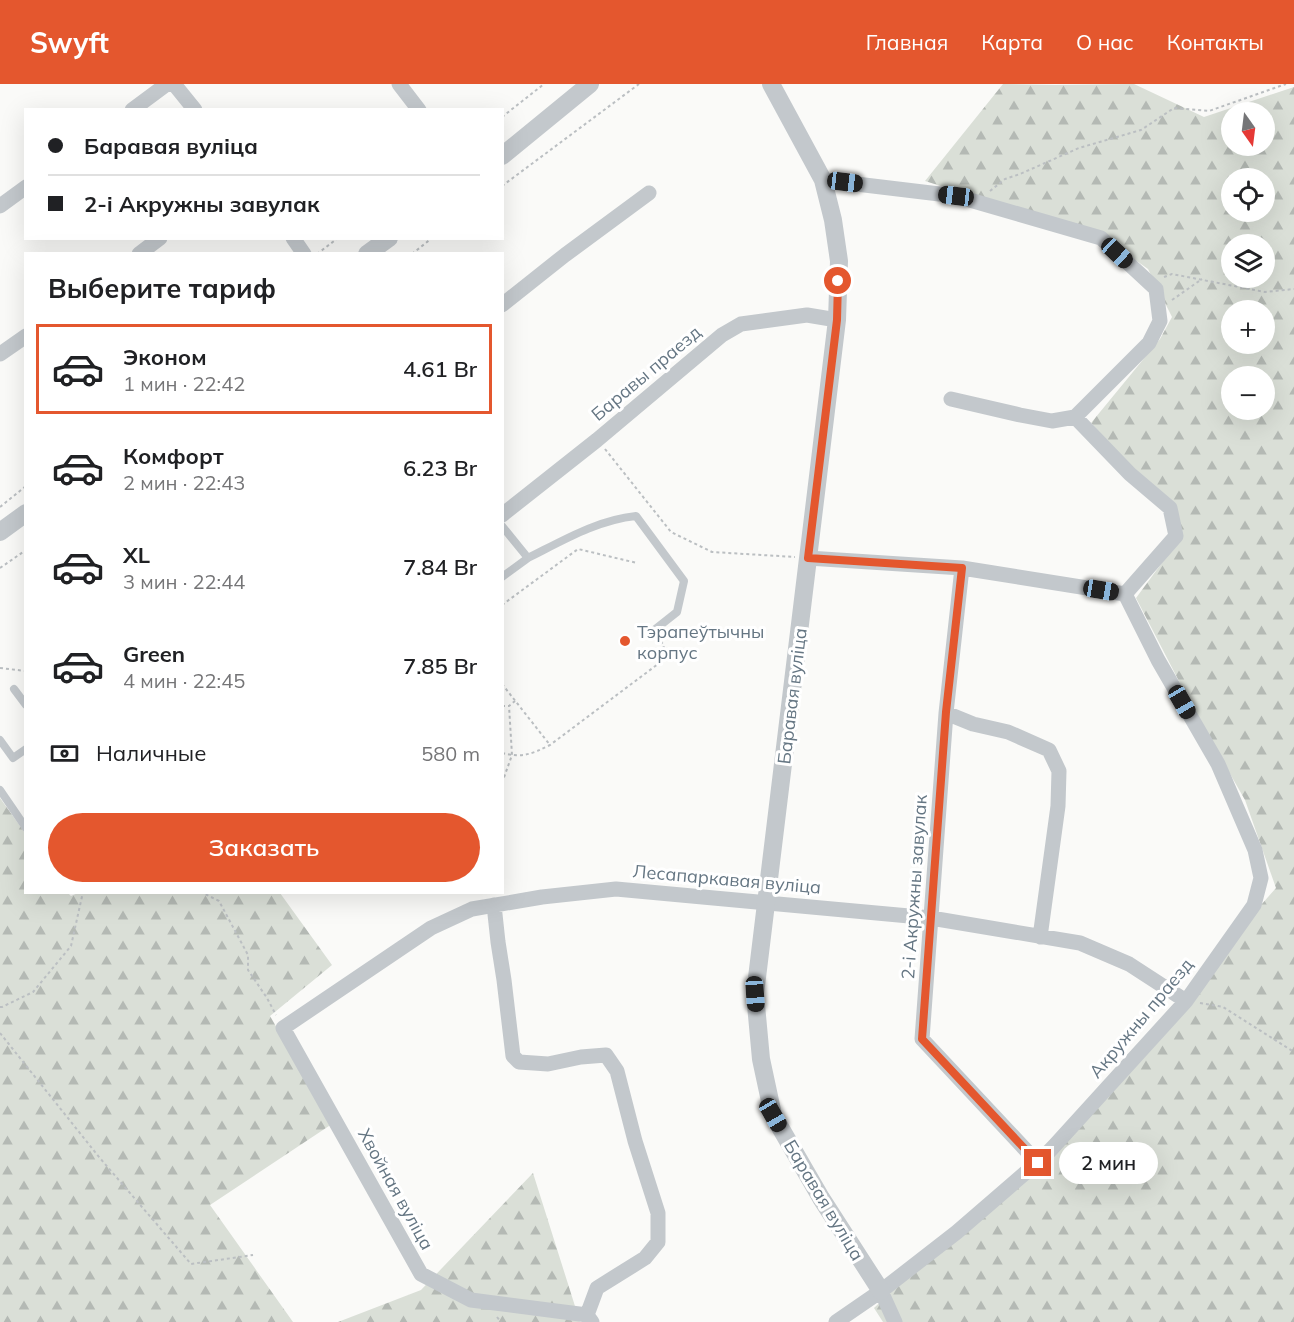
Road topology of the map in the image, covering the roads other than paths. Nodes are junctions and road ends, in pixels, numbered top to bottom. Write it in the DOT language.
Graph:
graph roads {
  1 [pos="167,84"];
  2 [pos="174,84"];
  3 [pos="399,84"];
  4 [pos="590,84"];
  5 [pos="771,84"];
  6 [pos="135,108"];
  7 [pos="193,108"];
  8 [pos="417,108"];
  9 [pos="504,154"];
  10 [pos="823,180"];
  11 [pos="24,188"];
  12 [pos="649,193"];
  13 [pos="0,206"];
  14 [pos="157,240"];
  15 [pos="386,240"];
  16 [pos="142,252"];
  17 [pos="370,252"];
  18 [pos="504,303"];
  19 [pos="837,320"];
  20 [pos="24,337"];
  21 [pos="0,354"];
  22 [pos="951,399"];
  23 [pos="1076,417"];
  24 [pos="504,512"];
  25 [pos="24,514"];
  26 [pos="504,528"];
  27 [pos="0,532"];
  28 [pos="528,558"];
  29 [pos="808,558"];
  30 [pos="962,568"];
  31 [pos="504,576"];
  32 [pos="1125,594"];
  33 [pos="653,631"];
  34 [pos="14,689"];
  35 [pos="24,702"];
  36 [pos="946,712"];
  37 [pos="0,740"];
  38 [pos="24,750"];
  39 [pos="0,790"];
  40 [pos="24,825"];
  41 [pos="767,903"];
  42 [pos="494,905"];
  43 [pos="931,918"];
  44 [pos="1040,937"];
  45 [pos="1186,1001"];
  46 [pos="283,1028"];
  47 [pos="1038,1163"];
  48 [pos="881,1291"];
  49 [pos="589,1318"];
  50 [pos="836,1322"];
  51 [pos="895,1322"];
  1 -- 6 [label="street"];
  2 -- 7 [label="street"];
  3 -- 8 [label="street"];
  4 -- 9 [label="street"];
  5 -- 10 [label="street, Баравая вуліца"];
  10 -- 19 [label="street, Баравая вуліца"];
  10 -- 23 [label="street"];
  11 -- 13 [label="street"];
  12 -- 18 [label="street"];
  14 -- 16 [label="street"];
  15 -- 17 [label="street"];
  19 -- 24 [label="street, Баравы праезд"];
  19 -- 29 [label="street, Баравая вуліца"];
  20 -- 21 [label="street"];
  22 -- 23 [label="street"];
  23 -- 32 [label="street"];
  25 -- 27 [label="street"];
  26 -- 28 [label="lane"];
  28 -- 31 [label="lane"];
  28 -- 33 [label="lane"];
  29 -- 30 [label="street"];
  29 -- 41 [label="street, Баравая вуліца"];
  30 -- 32 [label="street"];
  30 -- 36 [label="street, 2-і Акружны завулак"];
  32 -- 45 [label="street, Акружны праезд"];
  34 -- 35 [label="lane"];
  36 -- 43 [label="street, 2-і Акружны завулак"];
  36 -- 44 [label="street"];
  37 -- 38 [label="lane"];
  39 -- 40 [label="lane"];
  41 -- 42 [label="street, Лесапаркавая вуліца"];
  41 -- 43 [label="street, Лесапаркавая вуліца"];
  41 -- 48 [label="street, Баравая вуліца"];
  42 -- 46 [label="street, Лесапаркавая вуліца"];
  42 -- 49 [label="street"];
  43 -- 44 [label="street, Лесапаркавая вуліца"];
  43 -- 47 [label="street, 2-і Акружны завулак"];
  44 -- 45 [label="street, Лесапаркавая вуліца"];
  45 -- 47 [label="street, Акружны праезд"];
  46 -- 49 [label="street, Хвойная вуліца"];
  47 -- 48 [label="street, Акружны праезд"];
  48 -- 50 [label="street, Акружны праезд"];
  48 -- 51 [label="street"];
}
